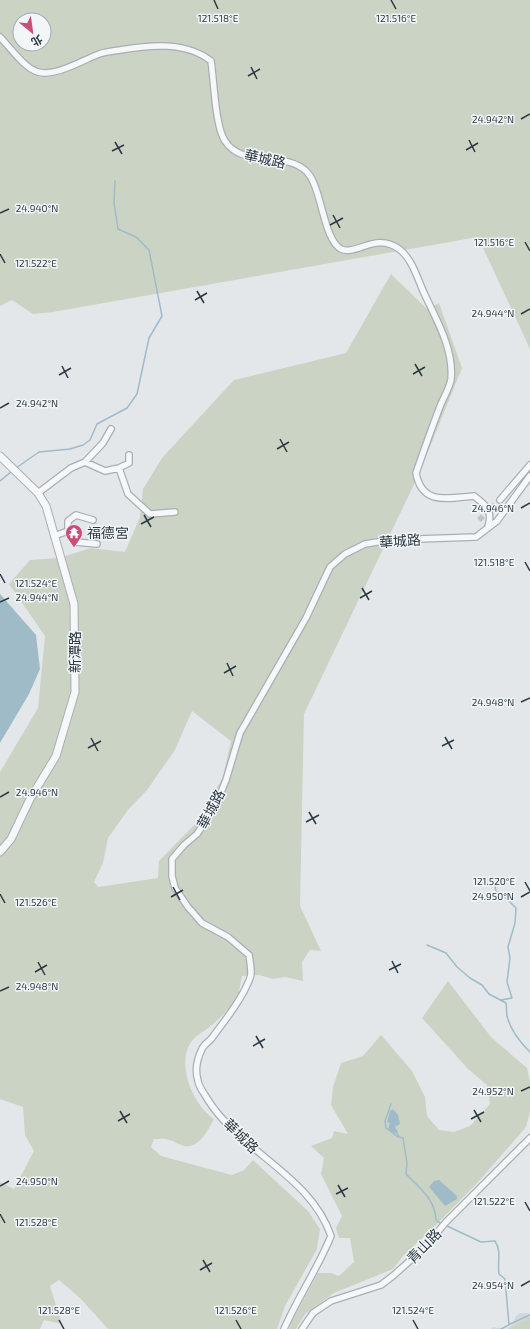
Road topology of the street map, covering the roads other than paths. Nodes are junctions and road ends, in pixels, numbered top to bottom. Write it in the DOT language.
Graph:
graph roads {
  1 [pos="0,37"];
  2 [pos="111,429"];
  3 [pos="129,454"];
  4 [pos="0,456"];
  5 [pos="85,462"];
  6 [pos="530,465"];
  7 [pos="119,468"];
  8 [pos="530,476"];
  9 [pos="38,492"];
  10 [pos="500,500"];
  11 [pos="174,512"];
  12 [pos="93,520"];
  13 [pos="488,528"];
  14 [pos="68,531"];
  15 [pos="54,536"];
  16 [pos="97,544"];
  17 [pos="0,852"];
  18 [pos="530,1138"];
  19 [pos="284,1329"];
  20 [pos="302,1329"];
  1 -- 13 [label="street, 華城路"];
  2 -- 5 [label="street"];
  3 -- 7 [label="street"];
  4 -- 9 [label="street, 新潭路"];
  5 -- 7 [label="street"];
  5 -- 9 [label="street"];
  6 -- 10 [label="street"];
  7 -- 11 [label="street"];
  8 -- 13 [label="street"];
  9 -- 15 [label="street, 新潭路"];
  12 -- 14 [label="street"];
  13 -- 19 [label="street, 華城路"];
  14 -- 15 [label="street"];
  14 -- 16 [label="street"];
  15 -- 17 [label="street, 新潭路"];
  18 -- 20 [label="street, 青山路"];
}
